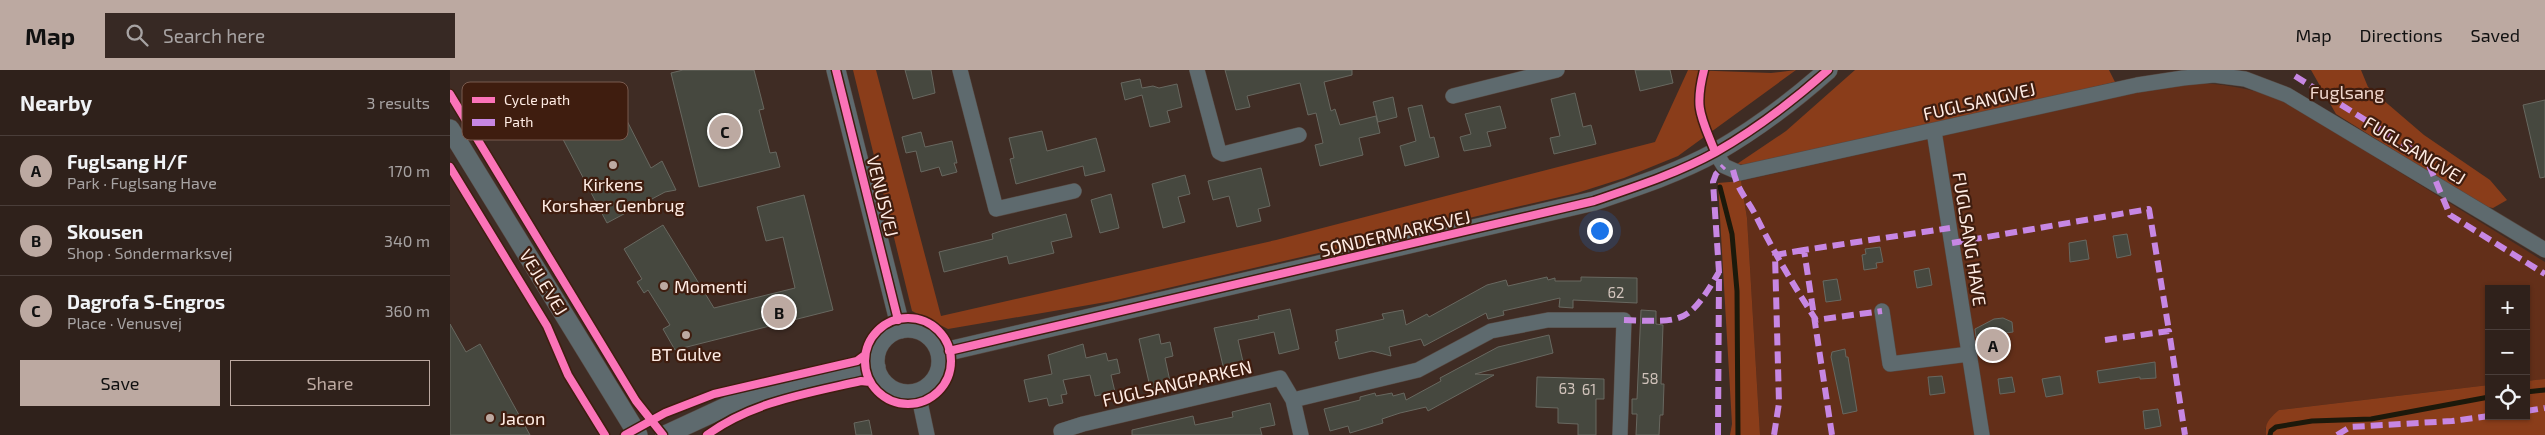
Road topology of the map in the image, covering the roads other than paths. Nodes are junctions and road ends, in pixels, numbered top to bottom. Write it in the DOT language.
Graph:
graph roads {
  1 [pos="836,70"];
  2 [pos="960,70"];
  3 [pos="1197,70"];
  4 [pos="1557,70"];
  5 [pos="1828,70"];
  6 [pos="1532,73"];
  7 [pos="1453,96"];
  8 [pos="450,129"];
  9 [pos="1934,131"];
  10 [pos="1299,135"];
  11 [pos="1715,152"];
  12 [pos="1074,191"];
  13 [pos="2545,250"];
  14 [pos="1882,311"];
  15 [pos="901,329"];
  16 [pos="940,353"];
  17 [pos="1969,354"];
  18 [pos="876,367"];
  19 [pos="919,397"];
  20 [pos="1293,400"];
  21 [pos="638,435"];
  22 [pos="665,435"];
  23 [pos="927,435"];
  24 [pos="1062,435"];
  25 [pos="1301,435"];
  26 [pos="1620,435"];
  27 [pos="1982,435"];
  1 -- 15 [label="street, VENUSVEJ"];
  2 -- 12 [label="street"];
  3 -- 10 [label="street"];
  4 -- 6 [label="street"];
  5 -- 11 [label="street, SØNDERMARKSVEJ"];
  6 -- 7 [label="street"];
  8 -- 21 [label="street, VEJLEVEJ"];
  9 -- 11 [label="street, FUGLSANGVEJ"];
  9 -- 13 [label="street, FUGLSANGVEJ"];
  9 -- 17 [label="street, FUGLSANG HAVE"];
  11 -- 16 [label="street, SØNDERMARKSVEJ"];
  14 -- 17 [label="street"];
  15 -- 16 [label="street"];
  15 -- 18 [label="street"];
  16 -- 19 [label="street"];
  17 -- 27 [label="street, FUGLSANG HAVE"];
  18 -- 19 [label="street"];
  18 -- 22 [label="street"];
  19 -- 23 [label="street"];
  20 -- 24 [label="street, FUGLSANGPARKEN"];
  20 -- 25 [label="street, FUGLSANGPARKEN"];
  20 -- 26 [label="street"];
}
